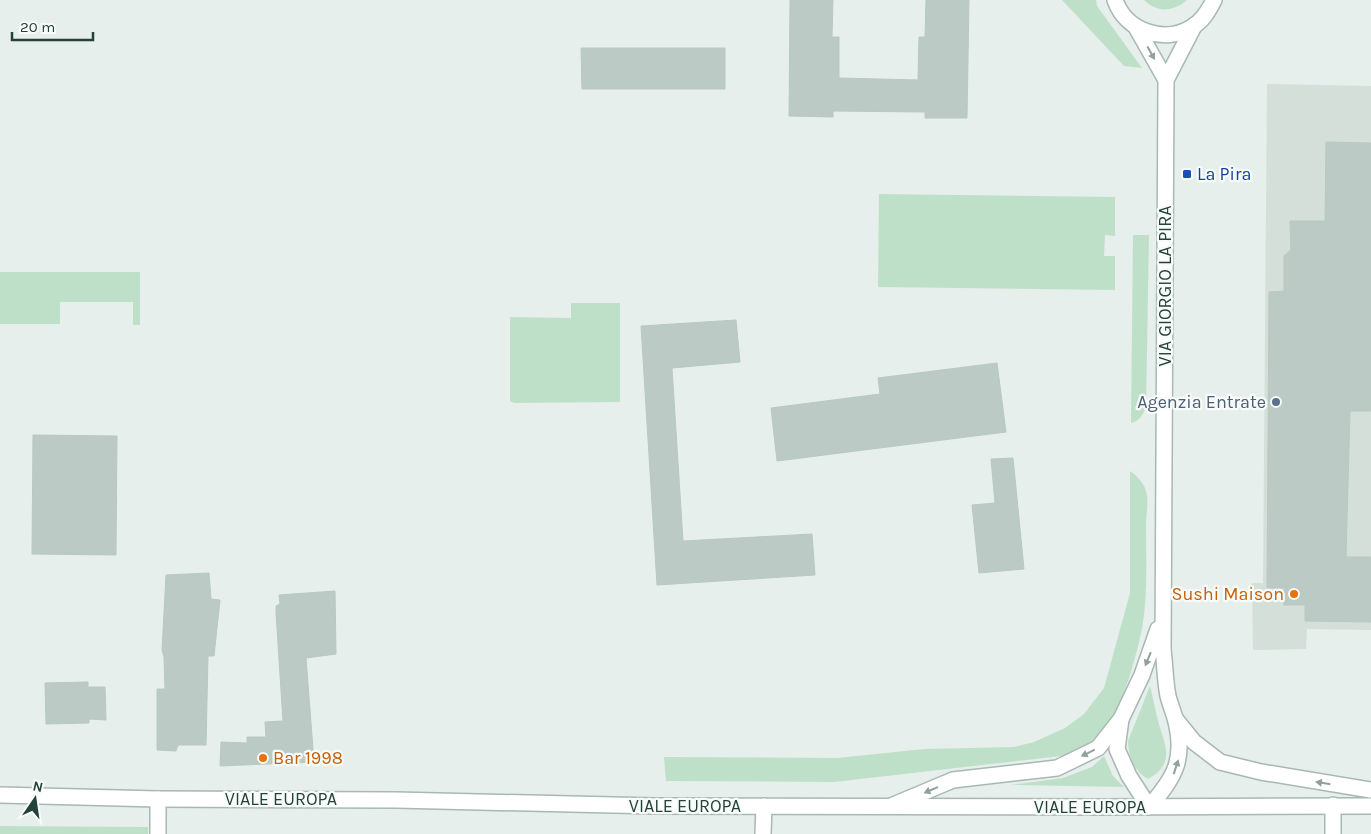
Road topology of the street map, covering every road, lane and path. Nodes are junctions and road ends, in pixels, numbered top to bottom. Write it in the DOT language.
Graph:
graph roads {
  1 [pos="1116,0"];
  2 [pos="1214,0"];
  3 [pos="1194,26"];
  4 [pos="1136,27"];
  5 [pos="1166,80"];
  6 [pos="1162,613"];
  7 [pos="1120,719"];
  8 [pos="1176,720"];
  9 [pos="1371,790"];
  10 [pos="0,795"];
  11 [pos="158,799"];
  12 [pos="1333,805"];
  13 [pos="764,806"];
  14 [pos="891,806"];
  15 [pos="1371,806"];
  16 [pos="1149,807"];
  17 [pos="158,834"];
  18 [pos="763,834"];
  19 [pos="1333,834"];
  1 -- 4 [label="street, VIA GIORGIO LA PIRA"];
  2 -- 3 [label="street, VIA GIORGIO LA PIRA"];
  3 -- 4 [label="street"];
  3 -- 5 [label="street, VIA GIORGIO LA PIRA"];
  4 -- 5 [label="street, VIA GIORGIO LA PIRA, one-way"];
  5 -- 6 [label="street, VIA GIORGIO LA PIRA"];
  6 -- 7 [label="street, one-way"];
  6 -- 8 [label="street"];
  7 -- 14 [label="street, one-way"];
  7 -- 16 [label="street"];
  9 -- 8 [label="street, one-way"];
  16 -- 8 [label="street, one-way"];
  10 -- 11 [label="street, VIALE EUROPA"];
  11 -- 13 [label="street, VIALE EUROPA"];
  11 -- 17 [label="street"];
  12 -- 15 [label="street, VIALE EUROPA"];
  12 -- 16 [label="street, VIALE EUROPA"];
  12 -- 19 [label="street"];
  13 -- 14 [label="street, VIALE EUROPA"];
  13 -- 18 [label="street"];
  14 -- 16 [label="street, VIALE EUROPA"];
}
